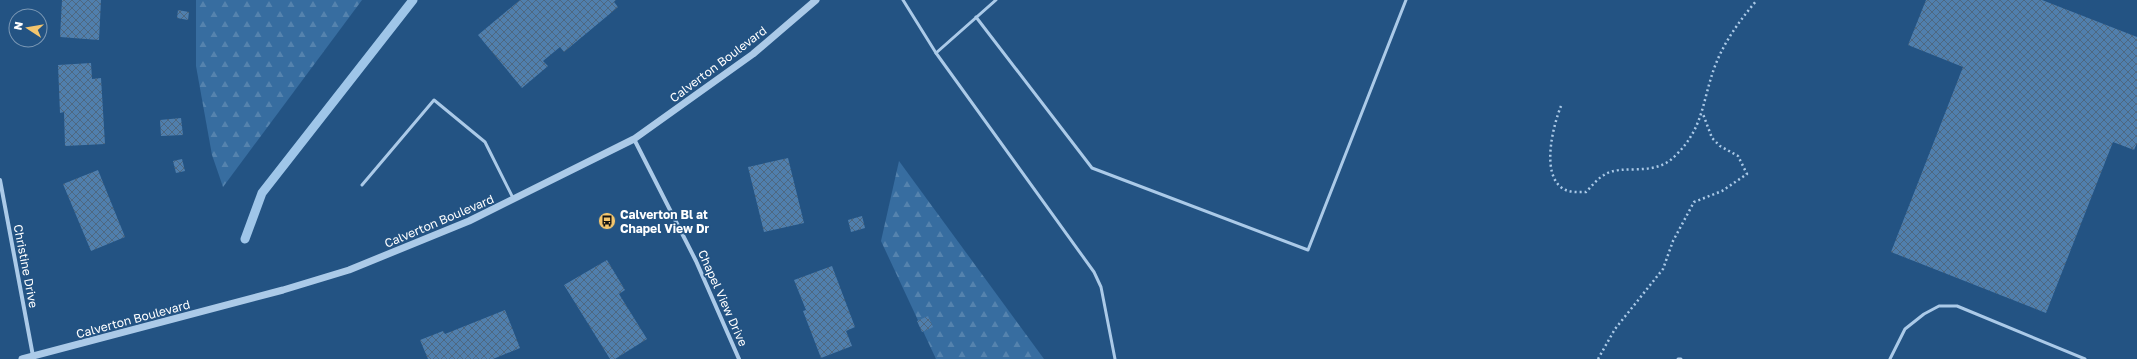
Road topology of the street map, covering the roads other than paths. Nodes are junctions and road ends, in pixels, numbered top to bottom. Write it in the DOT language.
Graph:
graph roads {
  1 [pos="903,0"];
  2 [pos="996,0"];
  3 [pos="1406,0"];
  4 [pos="813,1"];
  5 [pos="976,17"];
  6 [pos="936,53"];
  7 [pos="634,139"];
  8 [pos="0,180"];
  9 [pos="362,185"];
  10 [pos="514,200"];
  11 [pos="33,356"];
  12 [pos="22,359"];
  13 [pos="740,359"];
  14 [pos="1115,359"];
  15 [pos="1678,359"];
  16 [pos="1681,359"];
  17 [pos="1890,359"];
  18 [pos="2085,359"];
  1 -- 6 [label="lane"];
  2 -- 5 [label="lane"];
  3 -- 5 [label="lane"];
  4 -- 7 [label="street, Calverton Boulevard"];
  5 -- 6 [label="lane"];
  6 -- 14 [label="lane"];
  7 -- 10 [label="street, Calverton Boulevard"];
  7 -- 13 [label="street, Chapel View Drive"];
  8 -- 11 [label="street, Christine Drive"];
  9 -- 10 [label="lane"];
  10 -- 11 [label="street, Calverton Boulevard"];
  11 -- 12 [label="street, Calverton Boulevard"];
  15 -- 16 [label="lane"];
  17 -- 18 [label="lane"];
}
